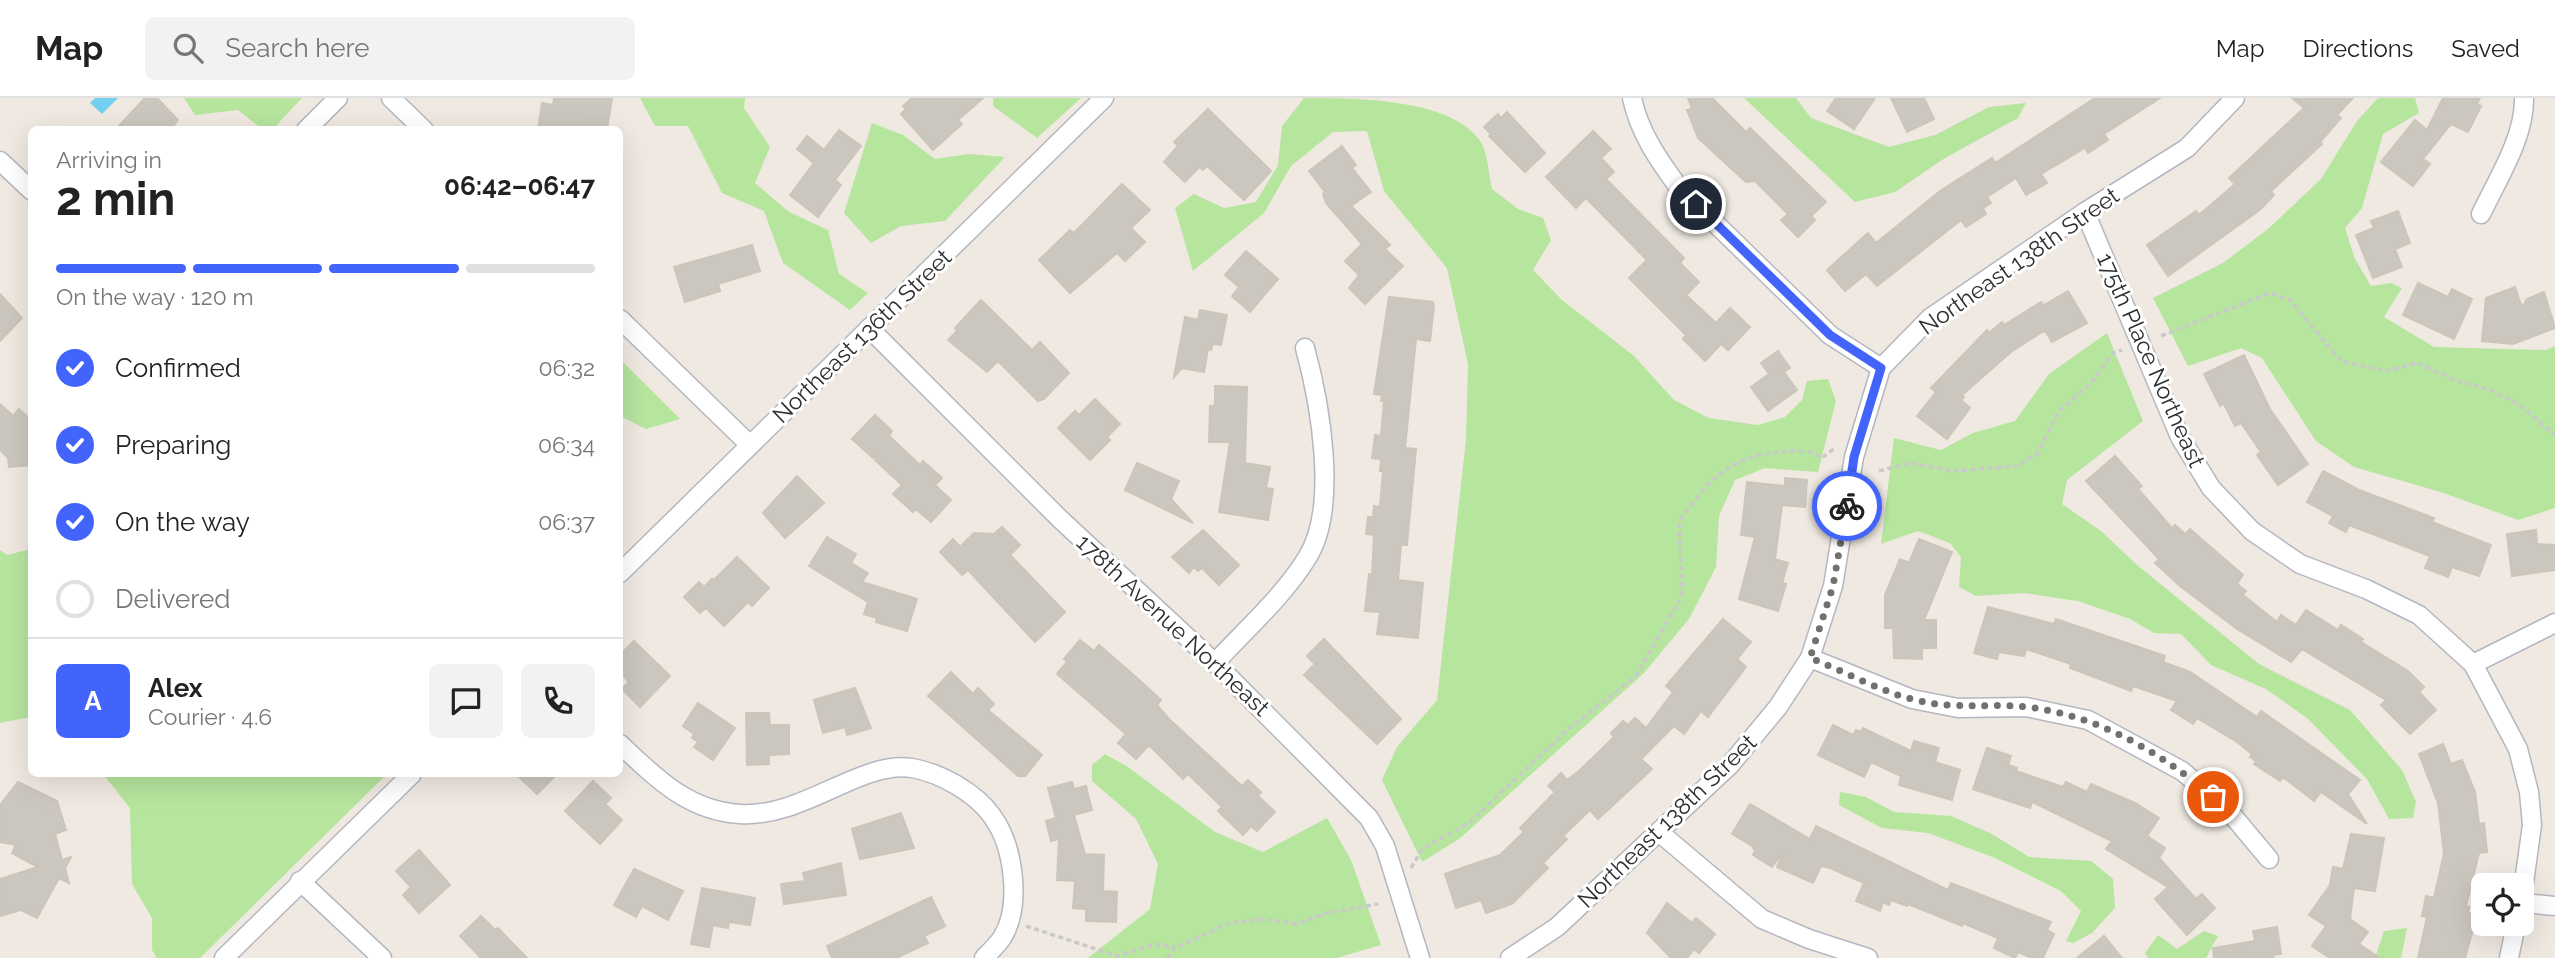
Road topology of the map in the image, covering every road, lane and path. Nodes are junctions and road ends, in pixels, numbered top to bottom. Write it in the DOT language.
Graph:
graph roads {
  1 [pos="338,98"];
  2 [pos="391,98"];
  3 [pos="1104,98"];
  4 [pos="1632,98"];
  5 [pos="2235,98"];
  6 [pos="2524,98"];
  7 [pos="310,126"];
  8 [pos="420,126"];
  9 [pos="0,161"];
  10 [pos="28,187"];
  11 [pos="2085,212"];
  12 [pos="2481,214"];
  13 [pos="623,322"];
  14 [pos="869,328"];
  15 [pos="2161,336"];
  16 [pos="1305,348"];
  17 [pos="2127,348"];
  18 [pos="1881,368"];
  19 [pos="2555,435"];
  20 [pos="750,445"];
  21 [pos="1835,448"];
  22 [pos="1879,471"];
  23 [pos="623,570"];
  24 [pos="2555,623"];
  25 [pos="1810,658"];
  26 [pos="1215,663"];
  27 [pos="2473,664"];
  28 [pos="623,747"];
  29 [pos="409,777"];
  30 [pos="1660,833"];
  31 [pos="2269,859"];
  32 [pos="1412,868"];
  33 [pos="2525,873"];
  34 [pos="300,881"];
  35 [pos="1378,904"];
  36 [pos="2534,905"];
  37 [pos="2555,906"];
  38 [pos="1007,921"];
  39 [pos="2514,936"];
  40 [pos="1175,948"];
  41 [pos="1845,954"];
  42 [pos="224,958"];
  43 [pos="382,958"];
  44 [pos="984,958"];
  45 [pos="1167,958"];
  46 [pos="1420,958"];
  47 [pos="1510,958"];
  48 [pos="1868,958"];
  49 [pos="2509,958"];
  1 -- 7 [label="street"];
  2 -- 8 [label="street"];
  3 -- 14 [label="street, Northeast 136th Street"];
  4 -- 18 [label="street"];
  5 -- 11 [label="street, Northeast 138th Street"];
  6 -- 12 [label="street"];
  9 -- 10 [label="street"];
  11 -- 18 [label="street, Northeast 138th Street"];
  11 -- 27 [label="street, 175th Place Northeast"];
  13 -- 20 [label="street"];
  14 -- 20 [label="street, Northeast 136th Street"];
  14 -- 26 [label="street, 178th Avenue Northeast"];
  15 -- 19 [label="path"];
  16 -- 26 [label="street"];
  17 -- 22 [label="path"];
  18 -- 25 [label="street, Northeast 138th Street"];
  20 -- 23 [label="street, Northeast 136th Street"];
  21 -- 32 [label="path"];
  24 -- 27 [label="street"];
  25 -- 30 [label="street, Northeast 138th Street"];
  25 -- 31 [label="street"];
  26 -- 46 [label="street, 178th Avenue Northeast"];
  27 -- 33 [label="street, 175th Place Northeast"];
  28 -- 38 [label="street"];
  29 -- 34 [label="street"];
  30 -- 41 [label="street"];
  30 -- 47 [label="street, Northeast 138th Street"];
  34 -- 42 [label="street"];
  34 -- 43 [label="street"];
  35 -- 40 [label="path"];
  36 -- 37 [label="street"];
  38 -- 40 [label="path"];
  38 -- 44 [label="street"];
  39 -- 49 [label="street"];
  40 -- 45 [label="path"];
  41 -- 48 [label="street"];
}
